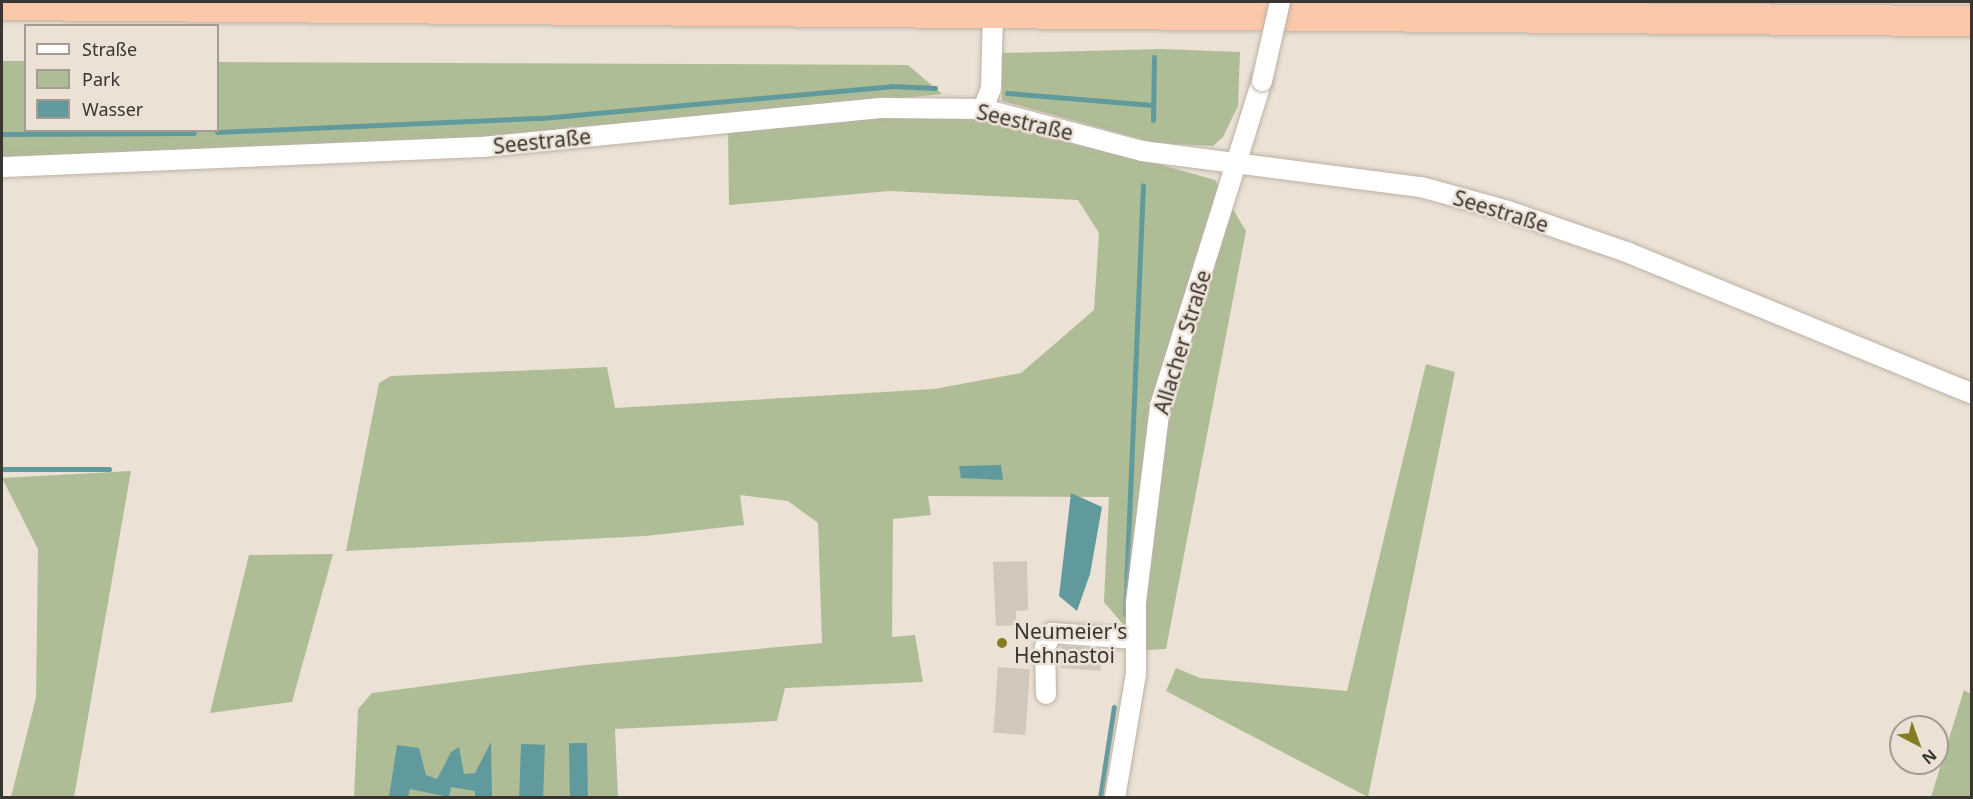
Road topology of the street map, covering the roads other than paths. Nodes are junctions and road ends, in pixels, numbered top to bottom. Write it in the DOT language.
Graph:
graph roads {
  1 [pos="1280,2"];
  2 [pos="2,5"];
  3 [pos="993,14"];
  4 [pos="1971,21"];
  5 [pos="983,109"];
  6 [pos="1238,163"];
  7 [pos="2,167"];
  8 [pos="1971,394"];
  9 [pos="1136,639"];
  10 [pos="1046,694"];
  11 [pos="1115,798"];
  1 -- 6 [label="street, Allacher Straße, bridge"];
  2 -- 3 [label="highway"];
  3 -- 4 [label="highway"];
  3 -- 5 [label="street"];
  5 -- 6 [label="street, Seestraße"];
  5 -- 7 [label="street, Seestraße"];
  6 -- 8 [label="street, Seestraße"];
  6 -- 9 [label="street, Allacher Straße"];
  9 -- 10 [label="street"];
  9 -- 11 [label="street, Allacher Straße"];
}
